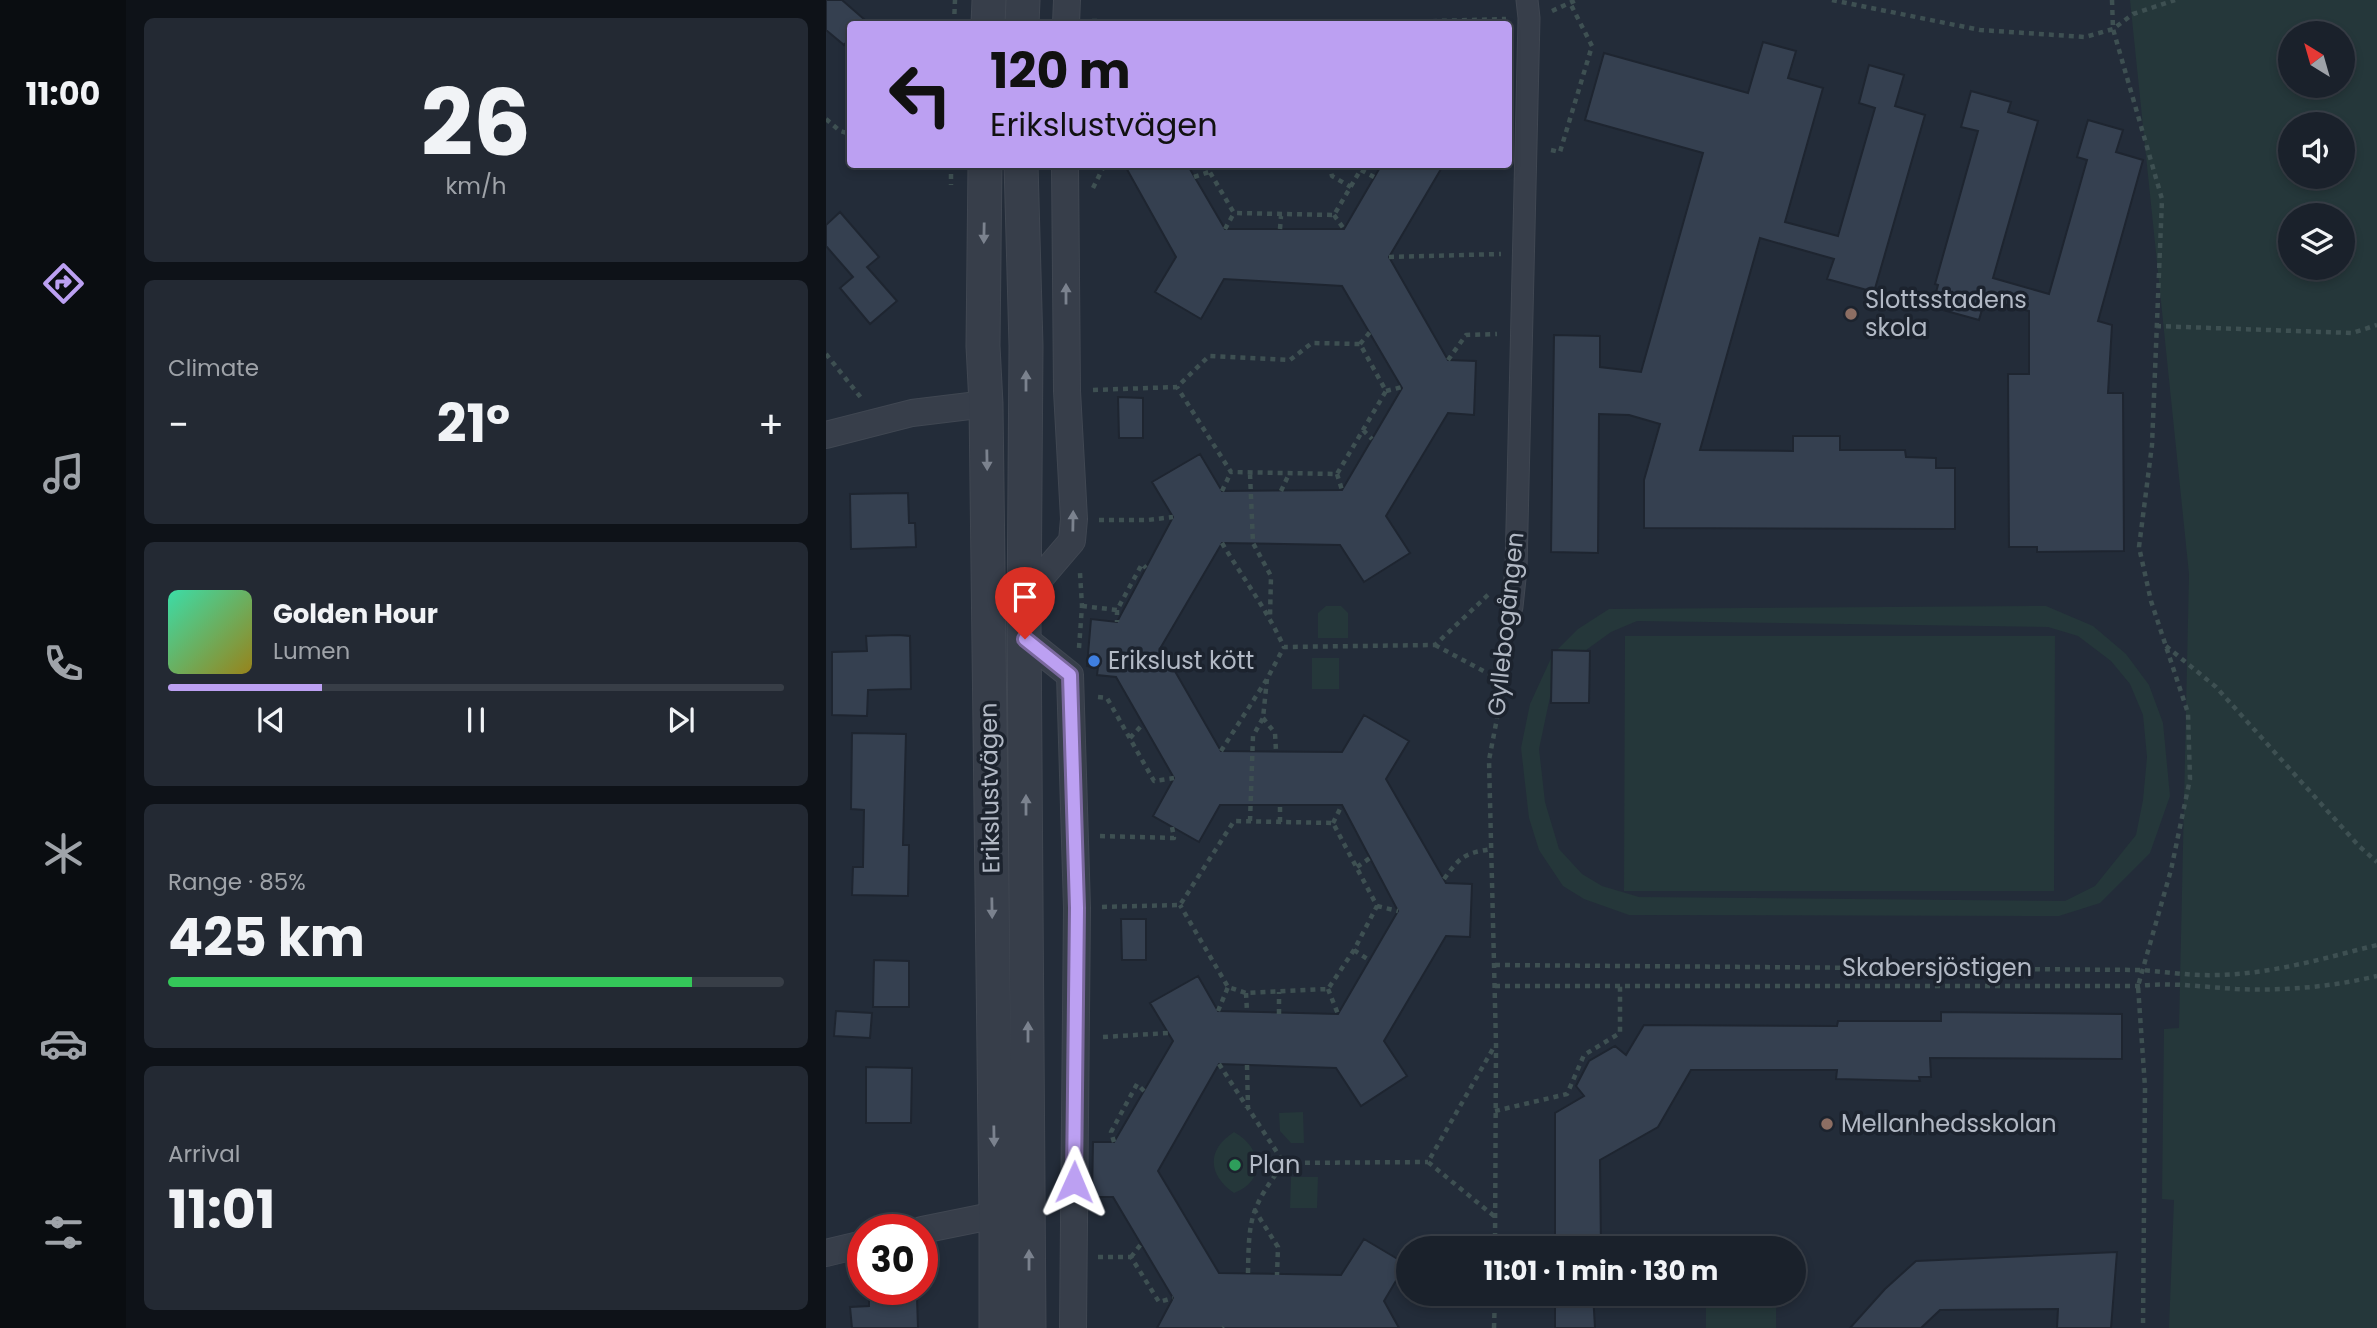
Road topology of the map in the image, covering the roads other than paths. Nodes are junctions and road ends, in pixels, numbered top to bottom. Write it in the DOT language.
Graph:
graph roads {
  1 [pos="989,0"];
  2 [pos="1023,0"];
  3 [pos="1528,9"];
  4 [pos="988,21"];
  5 [pos="1022,21"];
  6 [pos="985,168"];
  7 [pos="1021,168"];
  8 [pos="1066,168"];
  9 [pos="986,404"];
  10 [pos="826,435"];
  11 [pos="1025,596"];
  12 [pos="1512,607"];
  13 [pos="1025,639"];
  14 [pos="996,1215"];
  15 [pos="938,1227"];
  16 [pos="847,1247"];
  17 [pos="826,1252"];
  18 [pos="996,1328"];
  19 [pos="1029,1328"];
  20 [pos="1073,1328"];
  1 -- 4 [label="street"];
  2 -- 5 [label="street"];
  3 -- 12 [label="street, Gyllebogången"];
  6 -- 9 [label="street, Erikslustvägen, one-way"];
  11 -- 7 [label="street, Erikslustvägen, one-way"];
  11 -- 8 [label="street, one-way"];
  9 -- 10 [label="street"];
  9 -- 14 [label="street, Erikslustvägen, one-way"];
  11 -- 13 [label="street, Erikslustvägen"];
  19 -- 13 [label="street, Erikslustvägen, one-way"];
  13 -- 20 [label="street"];
  14 -- 15 [label="street"];
  14 -- 18 [label="street, Erikslustvägen"];
  16 -- 17 [label="street"];
}
